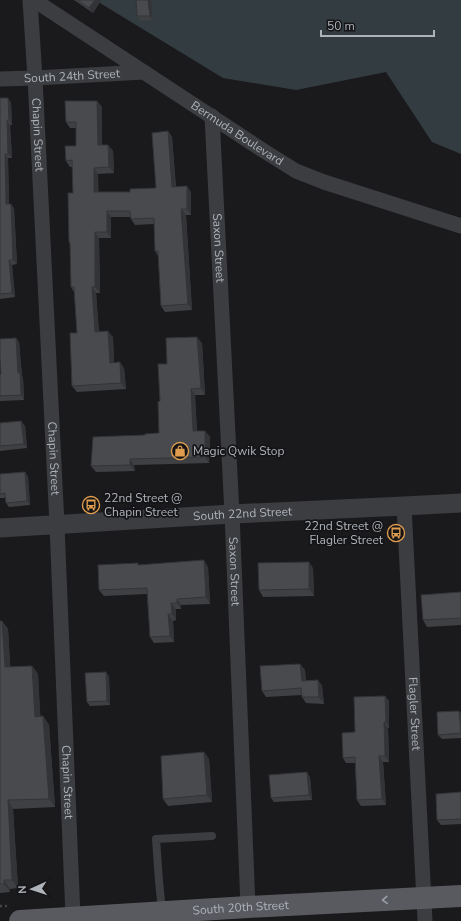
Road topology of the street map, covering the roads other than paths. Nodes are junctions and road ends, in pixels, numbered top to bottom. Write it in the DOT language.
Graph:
graph roads {
  1 [pos="30,0"];
  2 [pos="34,0"];
  3 [pos="144,72"];
  4 [pos="35,78"];
  5 [pos="0,79"];
  6 [pos="212,116"];
  7 [pos="461,226"];
  8 [pos="461,502"];
  9 [pos="404,506"];
  10 [pos="232,514"];
  11 [pos="57,526"];
  12 [pos="0,528"];
  13 [pos="212,836"];
  14 [pos="461,896"];
  15 [pos="424,898"];
  16 [pos="248,907"];
  17 [pos="162,912"];
  18 [pos="73,917"];
  19 [pos="20,921"];
  20 [pos="425,921"];
  1 -- 4 [label="street, Chapin Street"];
  2 -- 3 [label="street, Bermuda Boulevard"];
  3 -- 4 [label="street, South 24th Street"];
  3 -- 6 [label="street, Bermuda Boulevard"];
  4 -- 5 [label="street, South 24th Street"];
  4 -- 11 [label="street, Chapin Street"];
  6 -- 7 [label="street, Bermuda Boulevard"];
  6 -- 10 [label="street, Saxon Street"];
  8 -- 9 [label="street, South 22nd Street"];
  9 -- 10 [label="street, South 22nd Street"];
  9 -- 15 [label="street, Flagler Street"];
  10 -- 11 [label="street, South 22nd Street"];
  10 -- 16 [label="street, Saxon Street"];
  11 -- 12 [label="street, South 22nd Street"];
  11 -- 18 [label="street, Chapin Street"];
  13 -- 17 [label="lane"];
  14 -- 15 [label="main road, South 20th Street"];
  15 -- 16 [label="main road, South 20th Street, one-way"];
  15 -- 20 [label="street, Flagler Street"];
  16 -- 17 [label="main road, South 20th Street"];
  17 -- 18 [label="main road, South 20th Street"];
  18 -- 19 [label="main road, South 20th Street"];
}
